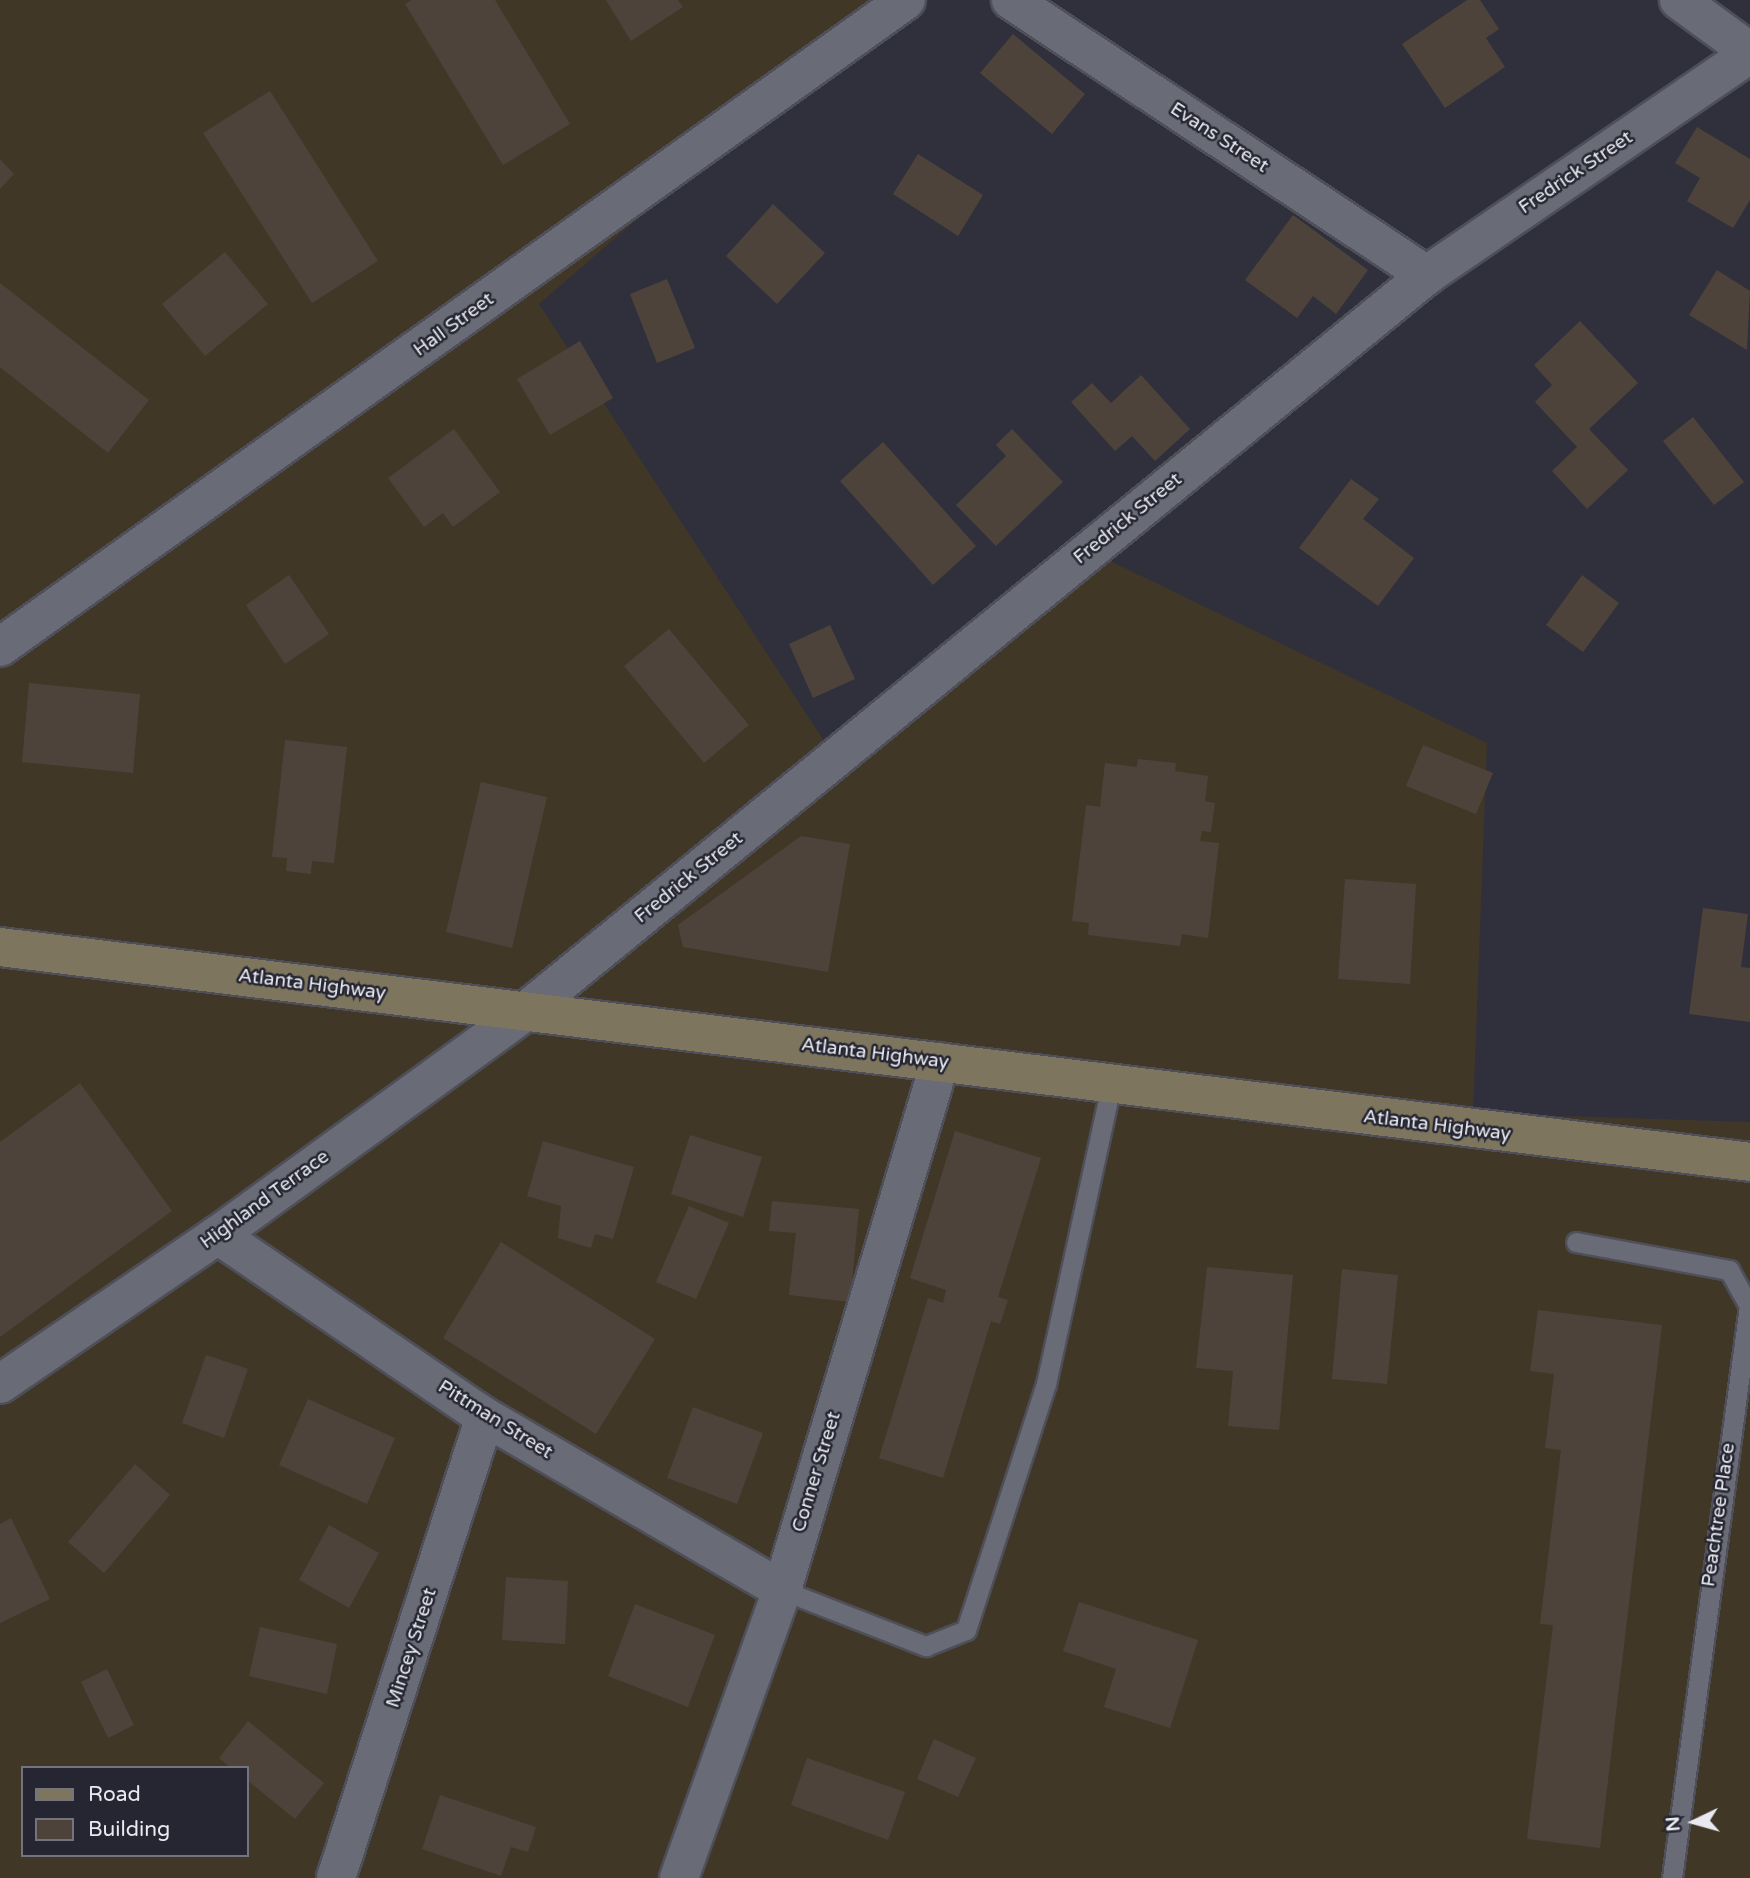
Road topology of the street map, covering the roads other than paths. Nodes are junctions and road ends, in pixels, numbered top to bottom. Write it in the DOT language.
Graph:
graph roads {
  1 [pos="906,0"];
  2 [pos="1010,0"];
  3 [pos="1679,0"];
  4 [pos="1750,53"];
  5 [pos="1427,275"];
  6 [pos="0,647"];
  7 [pos="0,947"];
  8 [pos="526,1011"];
  9 [pos="940,1062"];
  10 [pos="1111,1085"];
  11 [pos="1750,1162"];
  12 [pos="218,1235"];
  13 [pos="1576,1242"];
  14 [pos="0,1384"];
  15 [pos="485,1417"];
  16 [pos="782,1590"];
  17 [pos="336,1878"];
  18 [pos="679,1878"];
  19 [pos="1672,1878"];
  1 -- 6 [label="street, Hall Street"];
  2 -- 5 [label="street, Evans Street"];
  3 -- 4 [label="street"];
  4 -- 5 [label="street, Fredrick Street"];
  5 -- 8 [label="street, Fredrick Street"];
  7 -- 8 [label="main road, Atlanta Highway"];
  8 -- 9 [label="main road, Atlanta Highway"];
  8 -- 12 [label="street, Highland Terrace"];
  9 -- 10 [label="main road, Atlanta Highway"];
  9 -- 16 [label="street, Conner Street"];
  10 -- 11 [label="main road, Atlanta Highway"];
  10 -- 16 [label="lane"];
  12 -- 14 [label="street, Highland Terrace"];
  12 -- 15 [label="street, Pittman Street"];
  13 -- 19 [label="lane, Peachtree Place"];
  15 -- 16 [label="street, Pittman Street"];
  15 -- 17 [label="street, Mincey Street"];
  16 -- 18 [label="street, Conner Street"];
}
